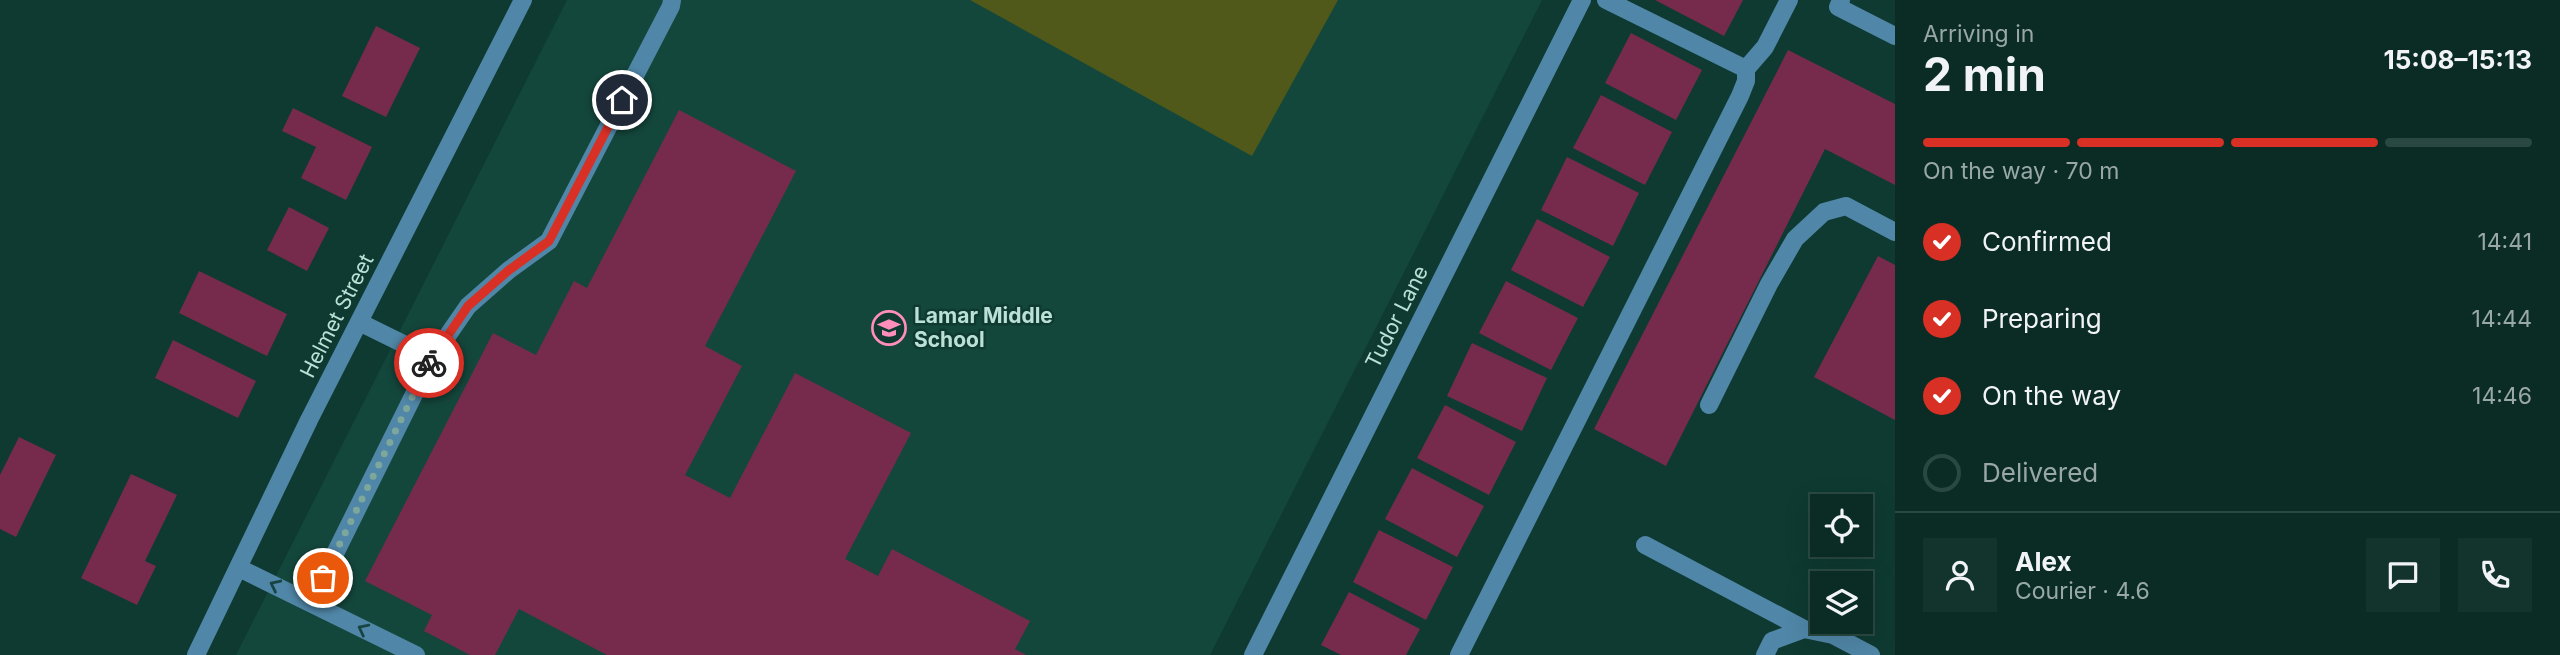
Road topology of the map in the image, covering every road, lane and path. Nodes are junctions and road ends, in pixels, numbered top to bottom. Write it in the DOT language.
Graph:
graph roads {
  1 [pos="523,0"];
  2 [pos="672,0"];
  3 [pos="1582,0"];
  4 [pos="1606,0"];
  5 [pos="1789,0"];
  6 [pos="1841,0"];
  7 [pos="1895,36"];
  8 [pos="1746,69"];
  9 [pos="1895,232"];
  10 [pos="359,322"];
  11 [pos="432,358"];
  12 [pos="1709,405"];
  13 [pos="1645,545"];
  14 [pos="239,568"];
  15 [pos="311,602"];
  16 [pos="1804,629"];
  17 [pos="196,655"];
  18 [pos="416,655"];
  19 [pos="1253,655"];
  20 [pos="1459,655"];
  21 [pos="1765,655"];
  22 [pos="1871,655"];
  1 -- 10 [label="street, Helmet Street"];
  2 -- 11 [label="street"];
  3 -- 19 [label="street, Tudor Lane"];
  4 -- 8 [label="street"];
  5 -- 8 [label="street"];
  6 -- 7 [label="street"];
  8 -- 20 [label="street"];
  9 -- 12 [label="street"];
  10 -- 11 [label="street"];
  10 -- 14 [label="street, Helmet Street"];
  11 -- 15 [label="street"];
  13 -- 16 [label="street"];
  15 -- 14 [label="street, one-way"];
  14 -- 17 [label="street, Helmet Street"];
  18 -- 15 [label="street, one-way"];
  16 -- 21 [label="street"];
  16 -- 22 [label="street"];
}
